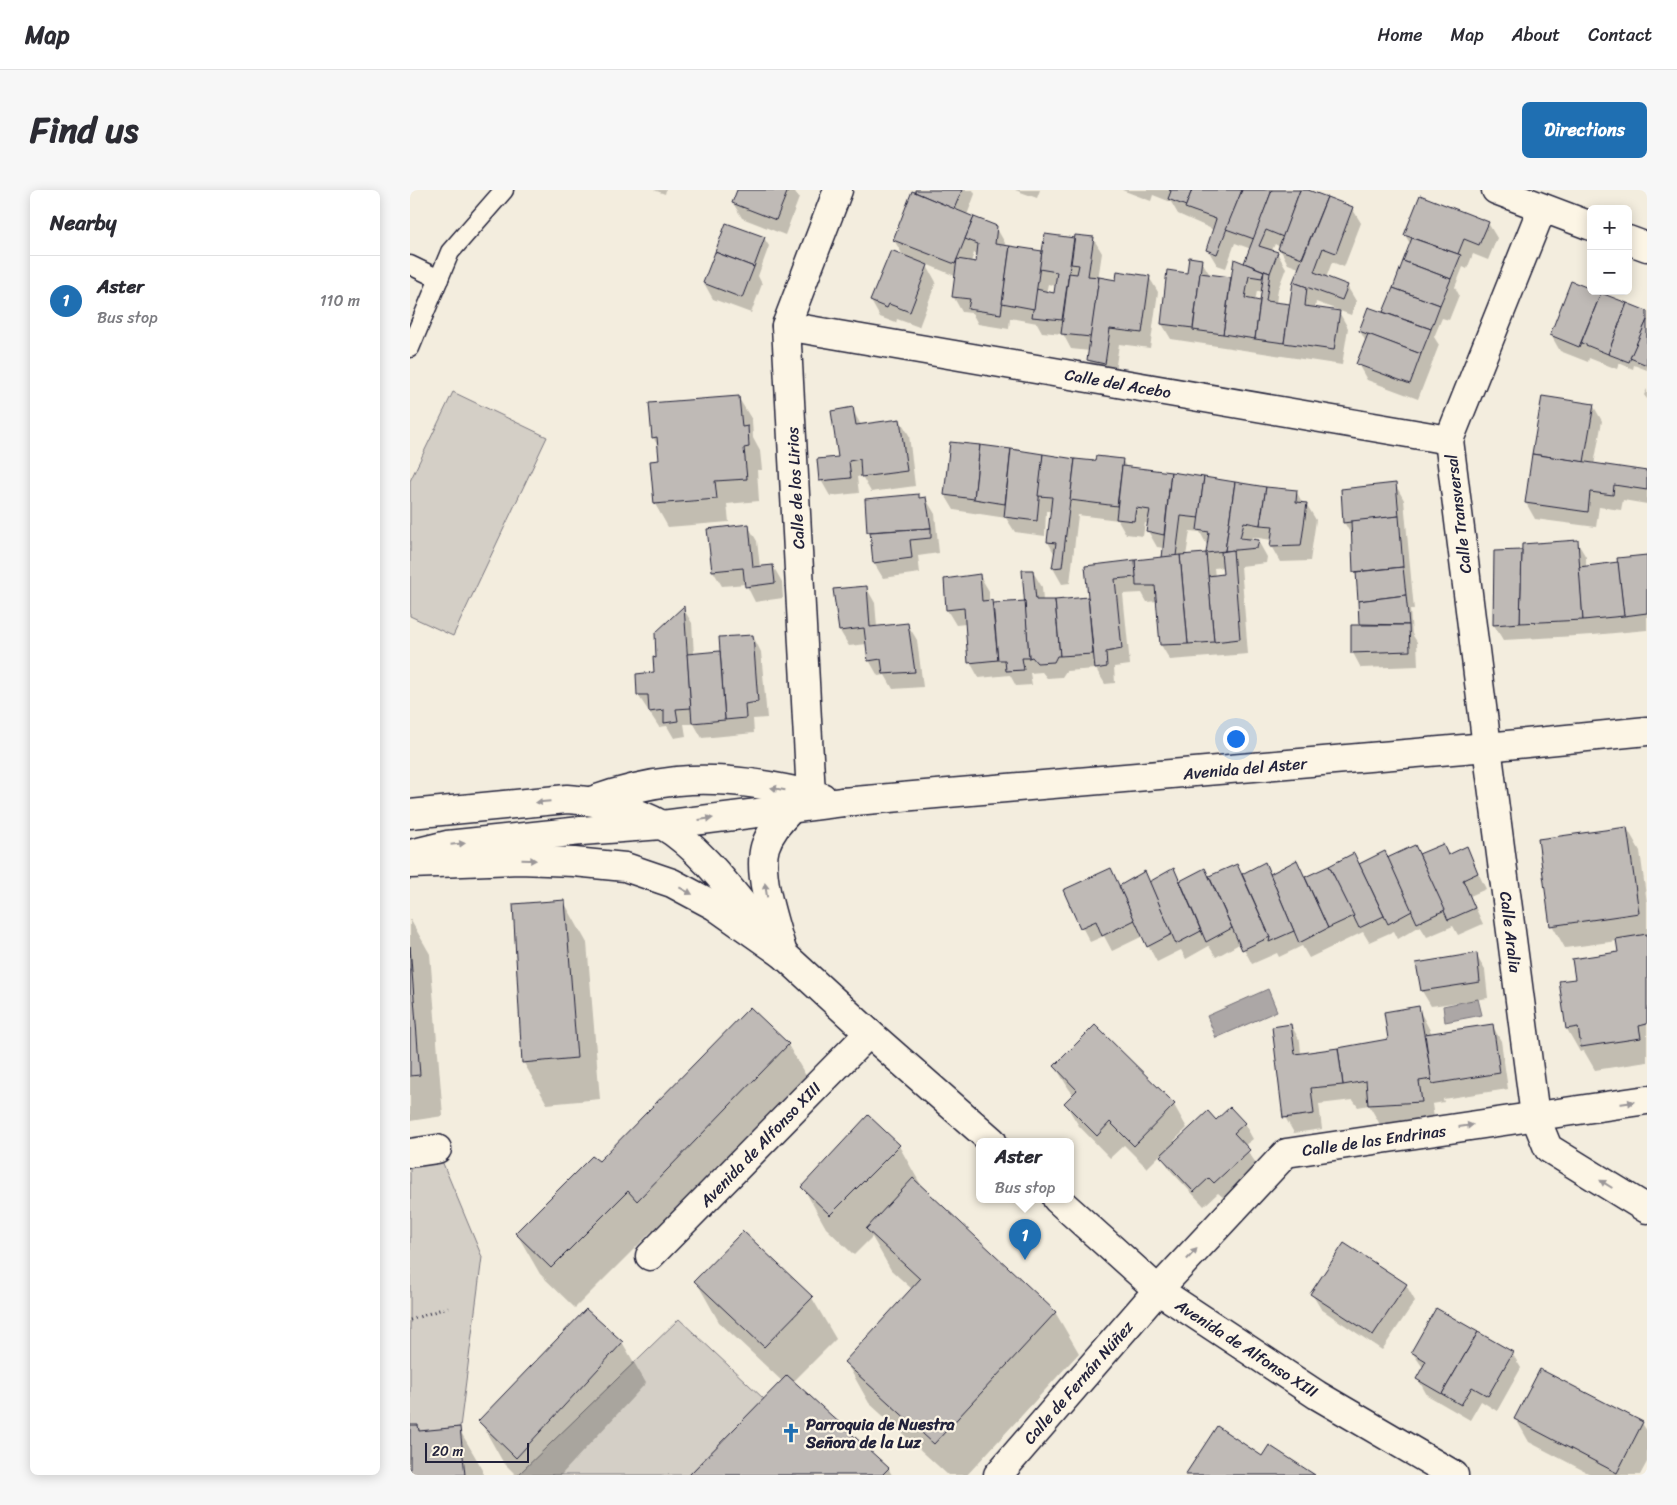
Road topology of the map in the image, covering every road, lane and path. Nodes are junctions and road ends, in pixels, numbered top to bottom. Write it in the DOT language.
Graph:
graph roads {
  1 [pos="504,190"];
  2 [pos="838,190"];
  3 [pos="1496,190"];
  4 [pos="1542,208"];
  5 [pos="1587,225"];
  6 [pos="1632,241"];
  7 [pos="1647,247"];
  8 [pos="410,265"];
  9 [pos="439,279"];
  10 [pos="786,326"];
  11 [pos="410,348"];
  12 [pos="1449,440"];
  13 [pos="1647,731"];
  14 [pos="1487,747"];
  15 [pos="591,800"];
  16 [pos="802,802"];
  17 [pos="410,814"];
  18 [pos="662,825"];
  19 [pos="410,854"];
  20 [pos="410,864"];
  21 [pos="783,954"];
  22 [pos="869,1032"];
  23 [pos="1647,1100"];
  24 [pos="1535,1116"];
  25 [pos="989,1138"];
  26 [pos="437,1149"];
  27 [pos="410,1153"];
  28 [pos="1061,1203"];
  29 [pos="1647,1209"];
  30 [pos="650,1256"];
  31 [pos="1158,1290"];
  32 [pos="448,1307"];
  33 [pos="410,1320"];
  34 [pos="998,1475"];
  35 [pos="1454,1475"];
  1 -- 9 [label="lane"];
  2 -- 10 [label="street, Calle de los Lirios"];
  3 -- 4 [label="street"];
  4 -- 5 [label="street"];
  4 -- 12 [label="street, Calle Transversal"];
  6 -- 7 [label="street"];
  8 -- 9 [label="lane"];
  9 -- 11 [label="lane"];
  10 -- 12 [label="street, Calle del Acebo"];
  10 -- 16 [label="street, Calle de los Lirios"];
  12 -- 14 [label="street, Calle Transversal"];
  13 -- 14 [label="street, Avenida del Aster"];
  14 -- 16 [label="street, Avenida del Aster"];
  14 -- 24 [label="street, Calle Aralia"];
  16 -- 15 [label="street, one-way"];
  15 -- 17 [label="street, one-way"];
  15 -- 18 [label="street"];
  18 -- 16 [label="street, Avenida del Aster, one-way"];
  21 -- 16 [label="street, one-way"];
  19 -- 18 [label="street, Avenida del Aster, one-way"];
  18 -- 21 [label="street"];
  20 -- 21 [label="street, one-way"];
  21 -- 22 [label="street"];
  22 -- 25 [label="street"];
  22 -- 30 [label="street, Avenida de Alfonso XIII"];
  24 -- 23 [label="street, Calle de las Endrinas, one-way"];
  29 -- 24 [label="street, Calle Aralia, one-way"];
  31 -- 24 [label="street, Calle de las Endrinas, one-way"];
  26 -- 27 [label="street"];
  28 -- 31 [label="street, Avenida de Alfonso XIII"];
  31 -- 34 [label="street, Calle de Fernán Núñez"];
  31 -- 35 [label="street, Avenida de Alfonso XIII"];
  32 -- 33 [label="path"];
}
